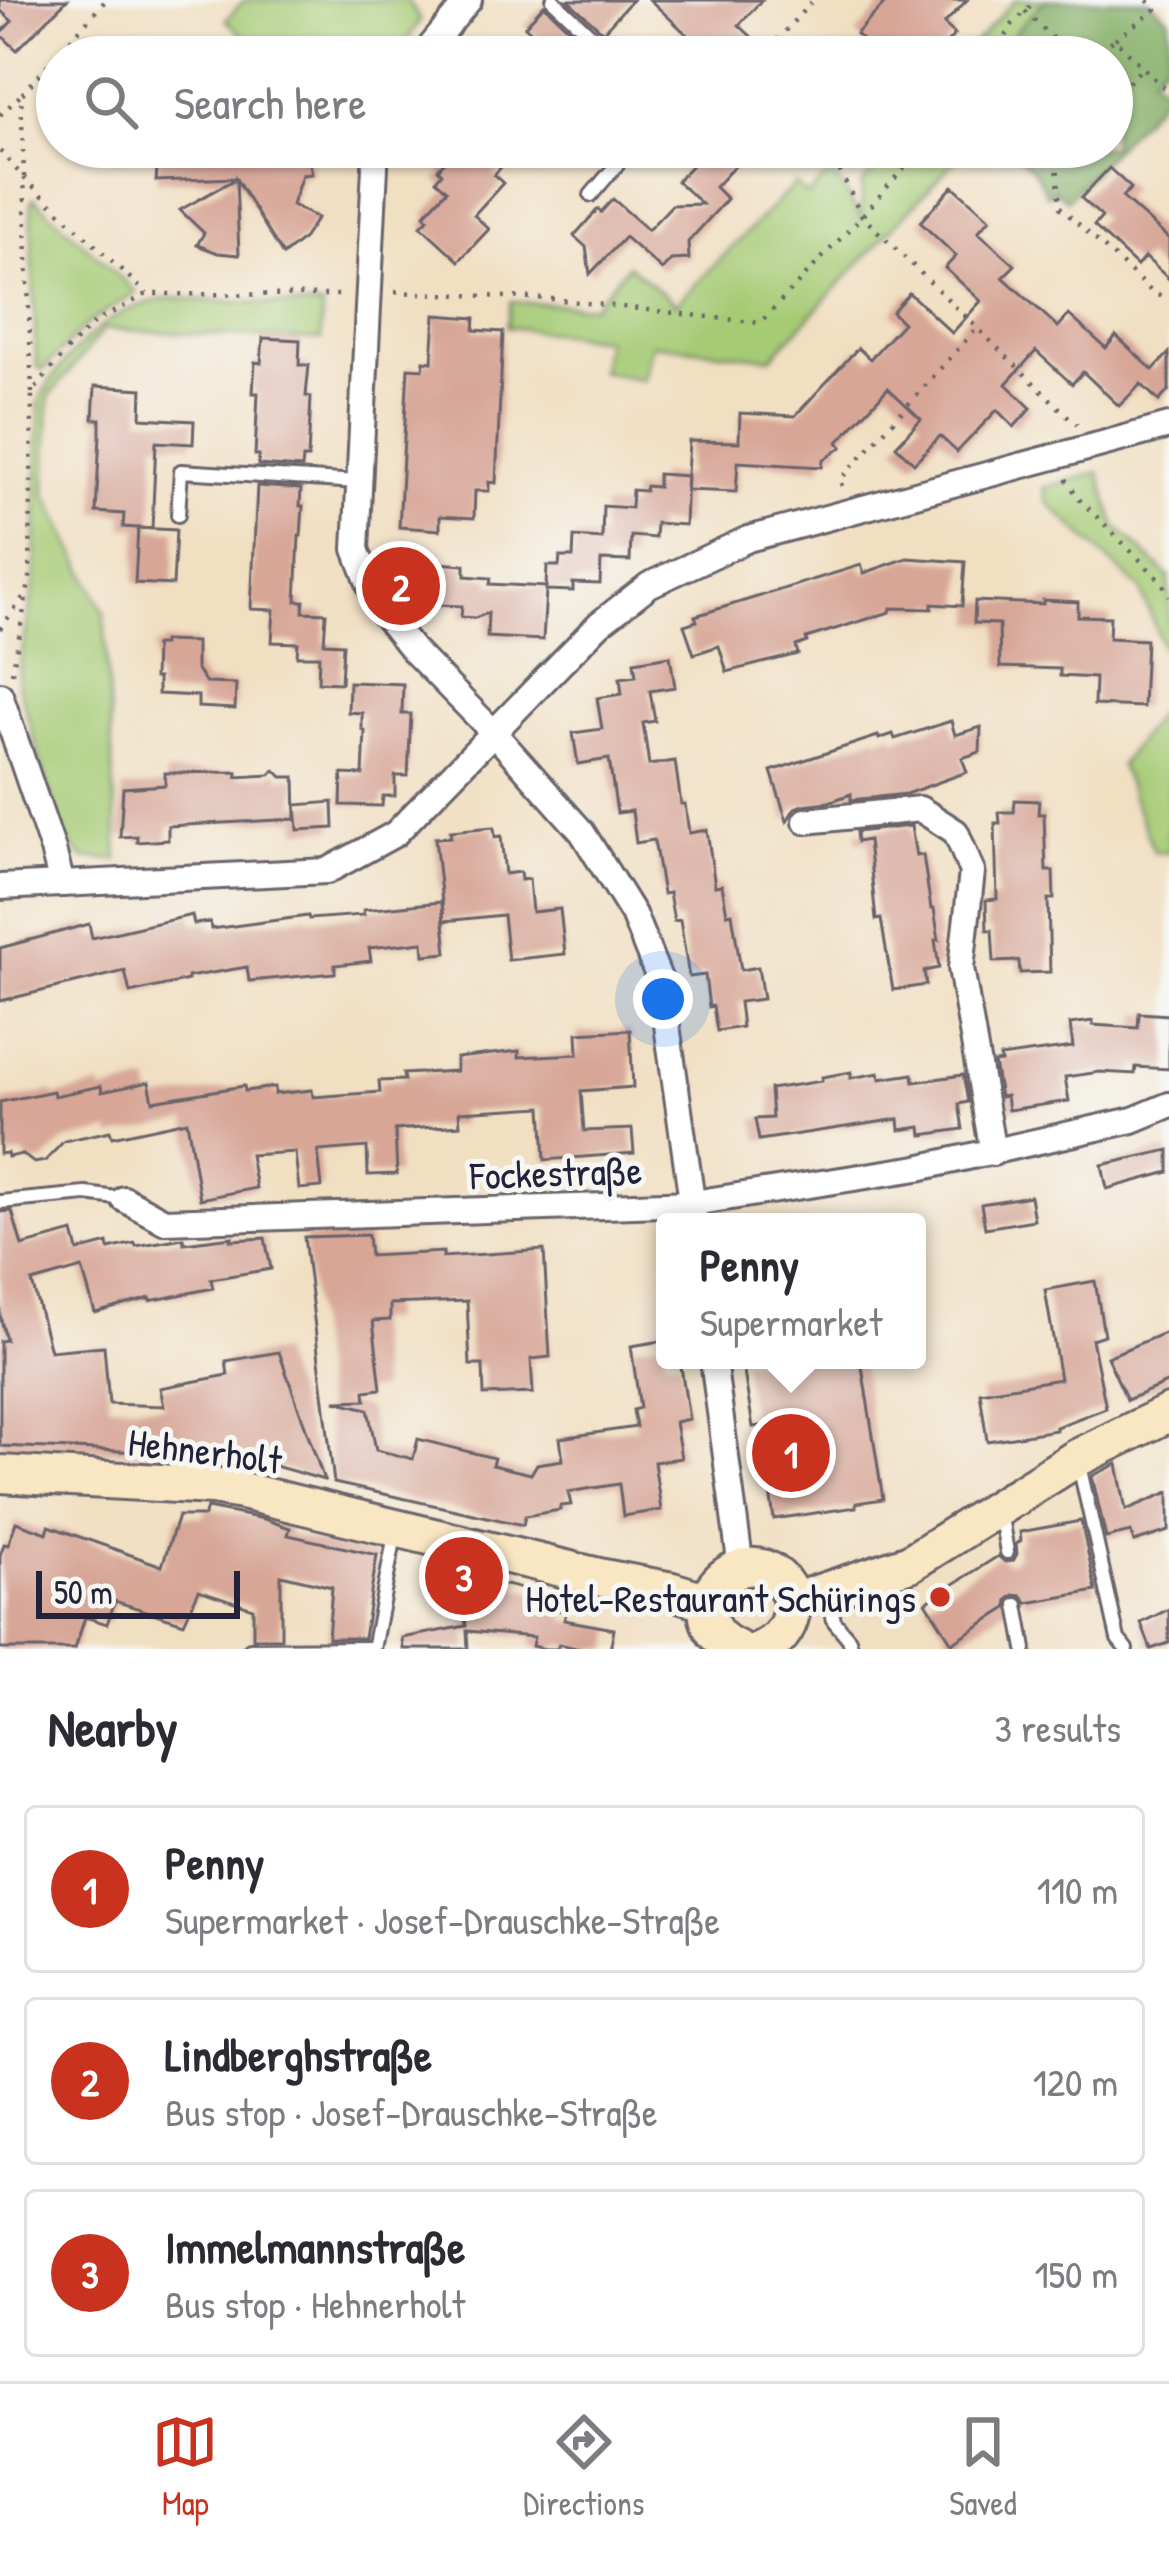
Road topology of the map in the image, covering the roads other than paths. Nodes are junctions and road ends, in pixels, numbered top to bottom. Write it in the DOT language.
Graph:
graph roads {
  1 [pos="553,0"];
  2 [pos="462,2"];
  3 [pos="437,36"];
  4 [pos="592,36"];
  5 [pos="375,168"];
  6 [pos="614,168"];
  7 [pos="591,195"];
  8 [pos="1169,426"];
  9 [pos="359,482"];
  10 [pos="178,515"];
  11 [pos="0,695"];
  12 [pos="493,732"];
  13 [pos="806,821"];
  14 [pos="62,884"];
  15 [pos="0,887"];
  16 [pos="1169,1106"];
  17 [pos="993,1153"];
  18 [pos="124,1199"];
  19 [pos="0,1202"];
  20 [pos="694,1212"];
  21 [pos="714,1369"];
  22 [pos="1169,1413"];
  23 [pos="1078,1458"];
  24 [pos="0,1474"];
  25 [pos="999,1505"];
  26 [pos="397,1528"];
  27 [pos="1007,1552"];
  28 [pos="741,1568"];
  29 [pos="827,1591"];
  30 [pos="708,1602"];
  31 [pos="792,1602"];
  32 [pos="1017,1605"];
  33 [pos="373,1648"];
  34 [pos="250,1649"];
  35 [pos="737,1649"];
  36 [pos="762,1649"];
  37 [pos="852,1649"];
  38 [pos="1025,1649"];
  39 [pos="1126,1649"];
  1 -- 4 [label="lane"];
  2 -- 3 [label="street"];
  5 -- 9 [label="street"];
  6 -- 7 [label="lane"];
  8 -- 12 [label="street"];
  9 -- 10 [label="lane"];
  9 -- 12 [label="street"];
  11 -- 14 [label="street"];
  12 -- 14 [label="street"];
  12 -- 20 [label="street"];
  13 -- 17 [label="street"];
  14 -- 15 [label="street"];
  16 -- 17 [label="street, Fockestraße"];
  17 -- 20 [label="street, Fockestraße"];
  18 -- 19 [label="lane"];
  18 -- 20 [label="street, Fockestraße"];
  21 -- 28 [label="street"];
  22 -- 23 [label="street"];
  23 -- 25 [label="street"];
  23 -- 39 [label="lane"];
  24 -- 26 [label="street, Hehnerholt"];
  25 -- 27 [label="lane"];
  25 -- 29 [label="street"];
  26 -- 30 [label="street, Hehnerholt"];
  26 -- 33 [label="lane"];
  28 -- 30 [label="street"];
  28 -- 31 [label="street"];
  29 -- 31 [label="street"];
  29 -- 37 [label="lane"];
  30 -- 35 [label="street"];
  31 -- 36 [label="street"];
  32 -- 38 [label="lane"];
  33 -- 34 [label="lane"];
}
